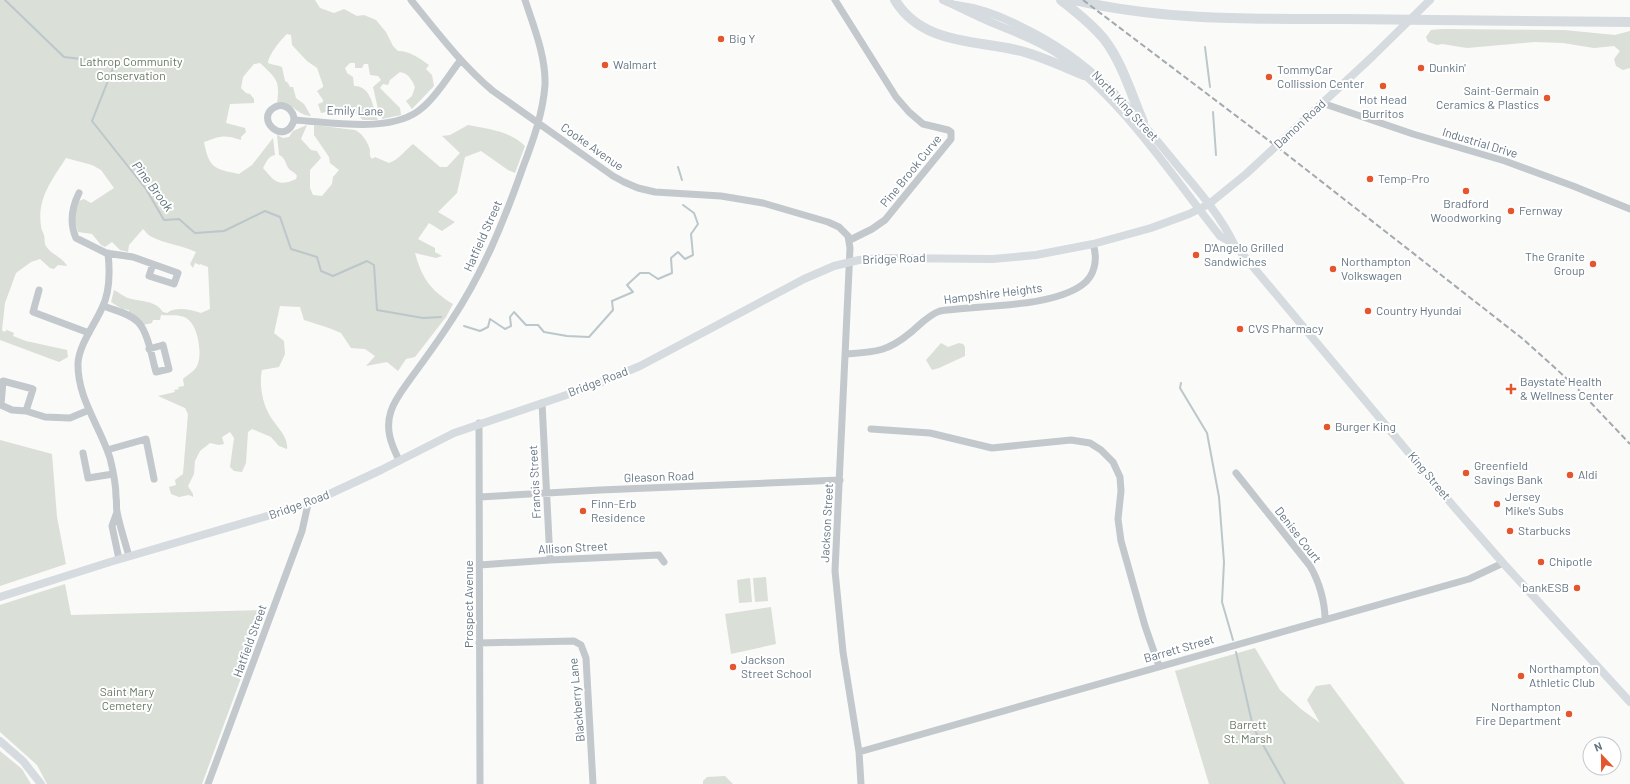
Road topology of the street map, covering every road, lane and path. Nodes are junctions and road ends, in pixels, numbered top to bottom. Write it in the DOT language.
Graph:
graph roads {
  1 [pos="411,0"];
  2 [pos="525,0"];
  3 [pos="835,0"];
  4 [pos="943,0"];
  5 [pos="1061,0"];
  6 [pos="1074,0"];
  7 [pos="1430,0"];
  8 [pos="896,2"];
  9 [pos="956,5"];
  10 [pos="1630,22"];
  11 [pos="460,60"];
  12 [pos="1084,75"];
  13 [pos="1322,103"];
  14 [pos="294,120"];
  15 [pos="538,122"];
  16 [pos="1143,122"];
  17 [pos="79,193"];
  18 [pos="1209,204"];
  19 [pos="1200,209"];
  20 [pos="1630,209"];
  21 [pos="850,240"];
  22 [pos="1093,244"];
  23 [pos="1234,244"];
  24 [pos="108,253"];
  25 [pos="849,262"];
  26 [pos="153,264"];
  27 [pos="39,290"];
  28 [pos="103,306"];
  29 [pos="89,333"];
  30 [pos="149,349"];
  31 [pos="846,354"];
  32 [pos="542,403"];
  33 [pos="89,410"];
  34 [pos="26,411"];
  35 [pos="479,423"];
  36 [pos="871,429"];
  37 [pos="107,450"];
  38 [pos="84,453"];
  39 [pos="399,460"];
  40 [pos="1236,473"];
  41 [pos="113,474"];
  42 [pos="154,479"];
  43 [pos="840,480"];
  44 [pos="546,494"];
  45 [pos="480,497"];
  46 [pos="308,504"];
  47 [pos="117,512"];
  48 [pos="129,556"];
  49 [pos="119,559"];
  50 [pos="550,560"];
  51 [pos="664,562"];
  52 [pos="1503,563"];
  53 [pos="480,565"];
  54 [pos="0,597"];
  55 [pos="1325,619"];
  56 [pos="479,643"];
  57 [pos="1159,666"];
  58 [pos="1630,702"];
  59 [pos="0,741"];
  60 [pos="859,752"];
  61 [pos="41,784"];
  62 [pos="208,784"];
  63 [pos="480,784"];
  64 [pos="593,784"];
  65 [pos="861,784"];
  1 -- 11 [label="street, Cooke Avenue"];
  2 -- 15 [label="street, Hatfield Street"];
  3 -- 21 [label="street, Pine Brook Curve"];
  4 -- 9 [label="main road, North King Street"];
  5 -- 16 [label="highway"];
  6 -- 10 [label="highway"];
  7 -- 13 [label="main road, Damon Road"];
  8 -- 12 [label="highway"];
  9 -- 12 [label="main road, North King Street"];
  9 -- 16 [label="main road, North King Street"];
  11 -- 14 [label="street, Emily Lane"];
  11 -- 15 [label="street, Cooke Avenue"];
  12 -- 19 [label="main road, North King Street"];
  13 -- 18 [label="main road, Damon Road"];
  13 -- 20 [label="street, Industrial Drive"];
  15 -- 21 [label="street, Cooke Avenue"];
  15 -- 39 [label="street, Hatfield Street"];
  16 -- 18 [label="main road, North King Street"];
  17 -- 24 [label="street"];
  18 -- 19 [label="main road, Damon Road"];
  18 -- 23 [label="main road, King Street"];
  19 -- 22 [label="main road, Bridge Road"];
  19 -- 23 [label="main road, King Street"];
  21 -- 25 [label="street"];
  22 -- 25 [label="main road, Bridge Road"];
  22 -- 31 [label="street, Hampshire Heights"];
  23 -- 52 [label="main road, King Street"];
  24 -- 26 [label="street"];
  24 -- 28 [label="street"];
  25 -- 31 [label="street, Jackson Street"];
  25 -- 32 [label="main road, Bridge Road"];
  27 -- 29 [label="street"];
  28 -- 29 [label="street"];
  28 -- 30 [label="street"];
  29 -- 33 [label="street"];
  31 -- 43 [label="street, Jackson Street"];
  32 -- 35 [label="main road, Bridge Road"];
  32 -- 44 [label="street, Francis Street"];
  33 -- 34 [label="street"];
  33 -- 37 [label="street"];
  34 -- 34 [label="street"];
  35 -- 39 [label="main road, Bridge Road"];
  35 -- 45 [label="street, Prospect Avenue"];
  36 -- 57 [label="street"];
  37 -- 41 [label="street"];
  37 -- 42 [label="street"];
  38 -- 41 [label="street"];
  39 -- 46 [label="main road, Bridge Road"];
  40 -- 55 [label="street, Denise Court"];
  41 -- 47 [label="street"];
  43 -- 44 [label="street, Gleason Road"];
  43 -- 60 [label="street, Jackson Street"];
  44 -- 45 [label="street, Gleason Road"];
  44 -- 50 [label="street, Francis Street"];
  45 -- 53 [label="street, Prospect Avenue"];
  46 -- 48 [label="main road, Bridge Road"];
  46 -- 62 [label="street, Hatfield Street"];
  47 -- 48 [label="street"];
  47 -- 49 [label="street"];
  48 -- 49 [label="main road, Bridge Road"];
  49 -- 54 [label="main road, Bridge Road"];
  50 -- 51 [label="street, Allison Street"];
  50 -- 53 [label="street, Allison Street"];
  52 -- 55 [label="street, Barrett Street"];
  52 -- 58 [label="main road, King Street"];
  53 -- 56 [label="street, Prospect Avenue"];
  55 -- 57 [label="street, Barrett Street"];
  56 -- 63 [label="street, Prospect Avenue"];
  56 -- 64 [label="street, Blackberry Lane"];
  57 -- 60 [label="street, Barrett Street"];
  59 -- 61 [label="main road"];
  60 -- 65 [label="street, Jackson Street"];
}
